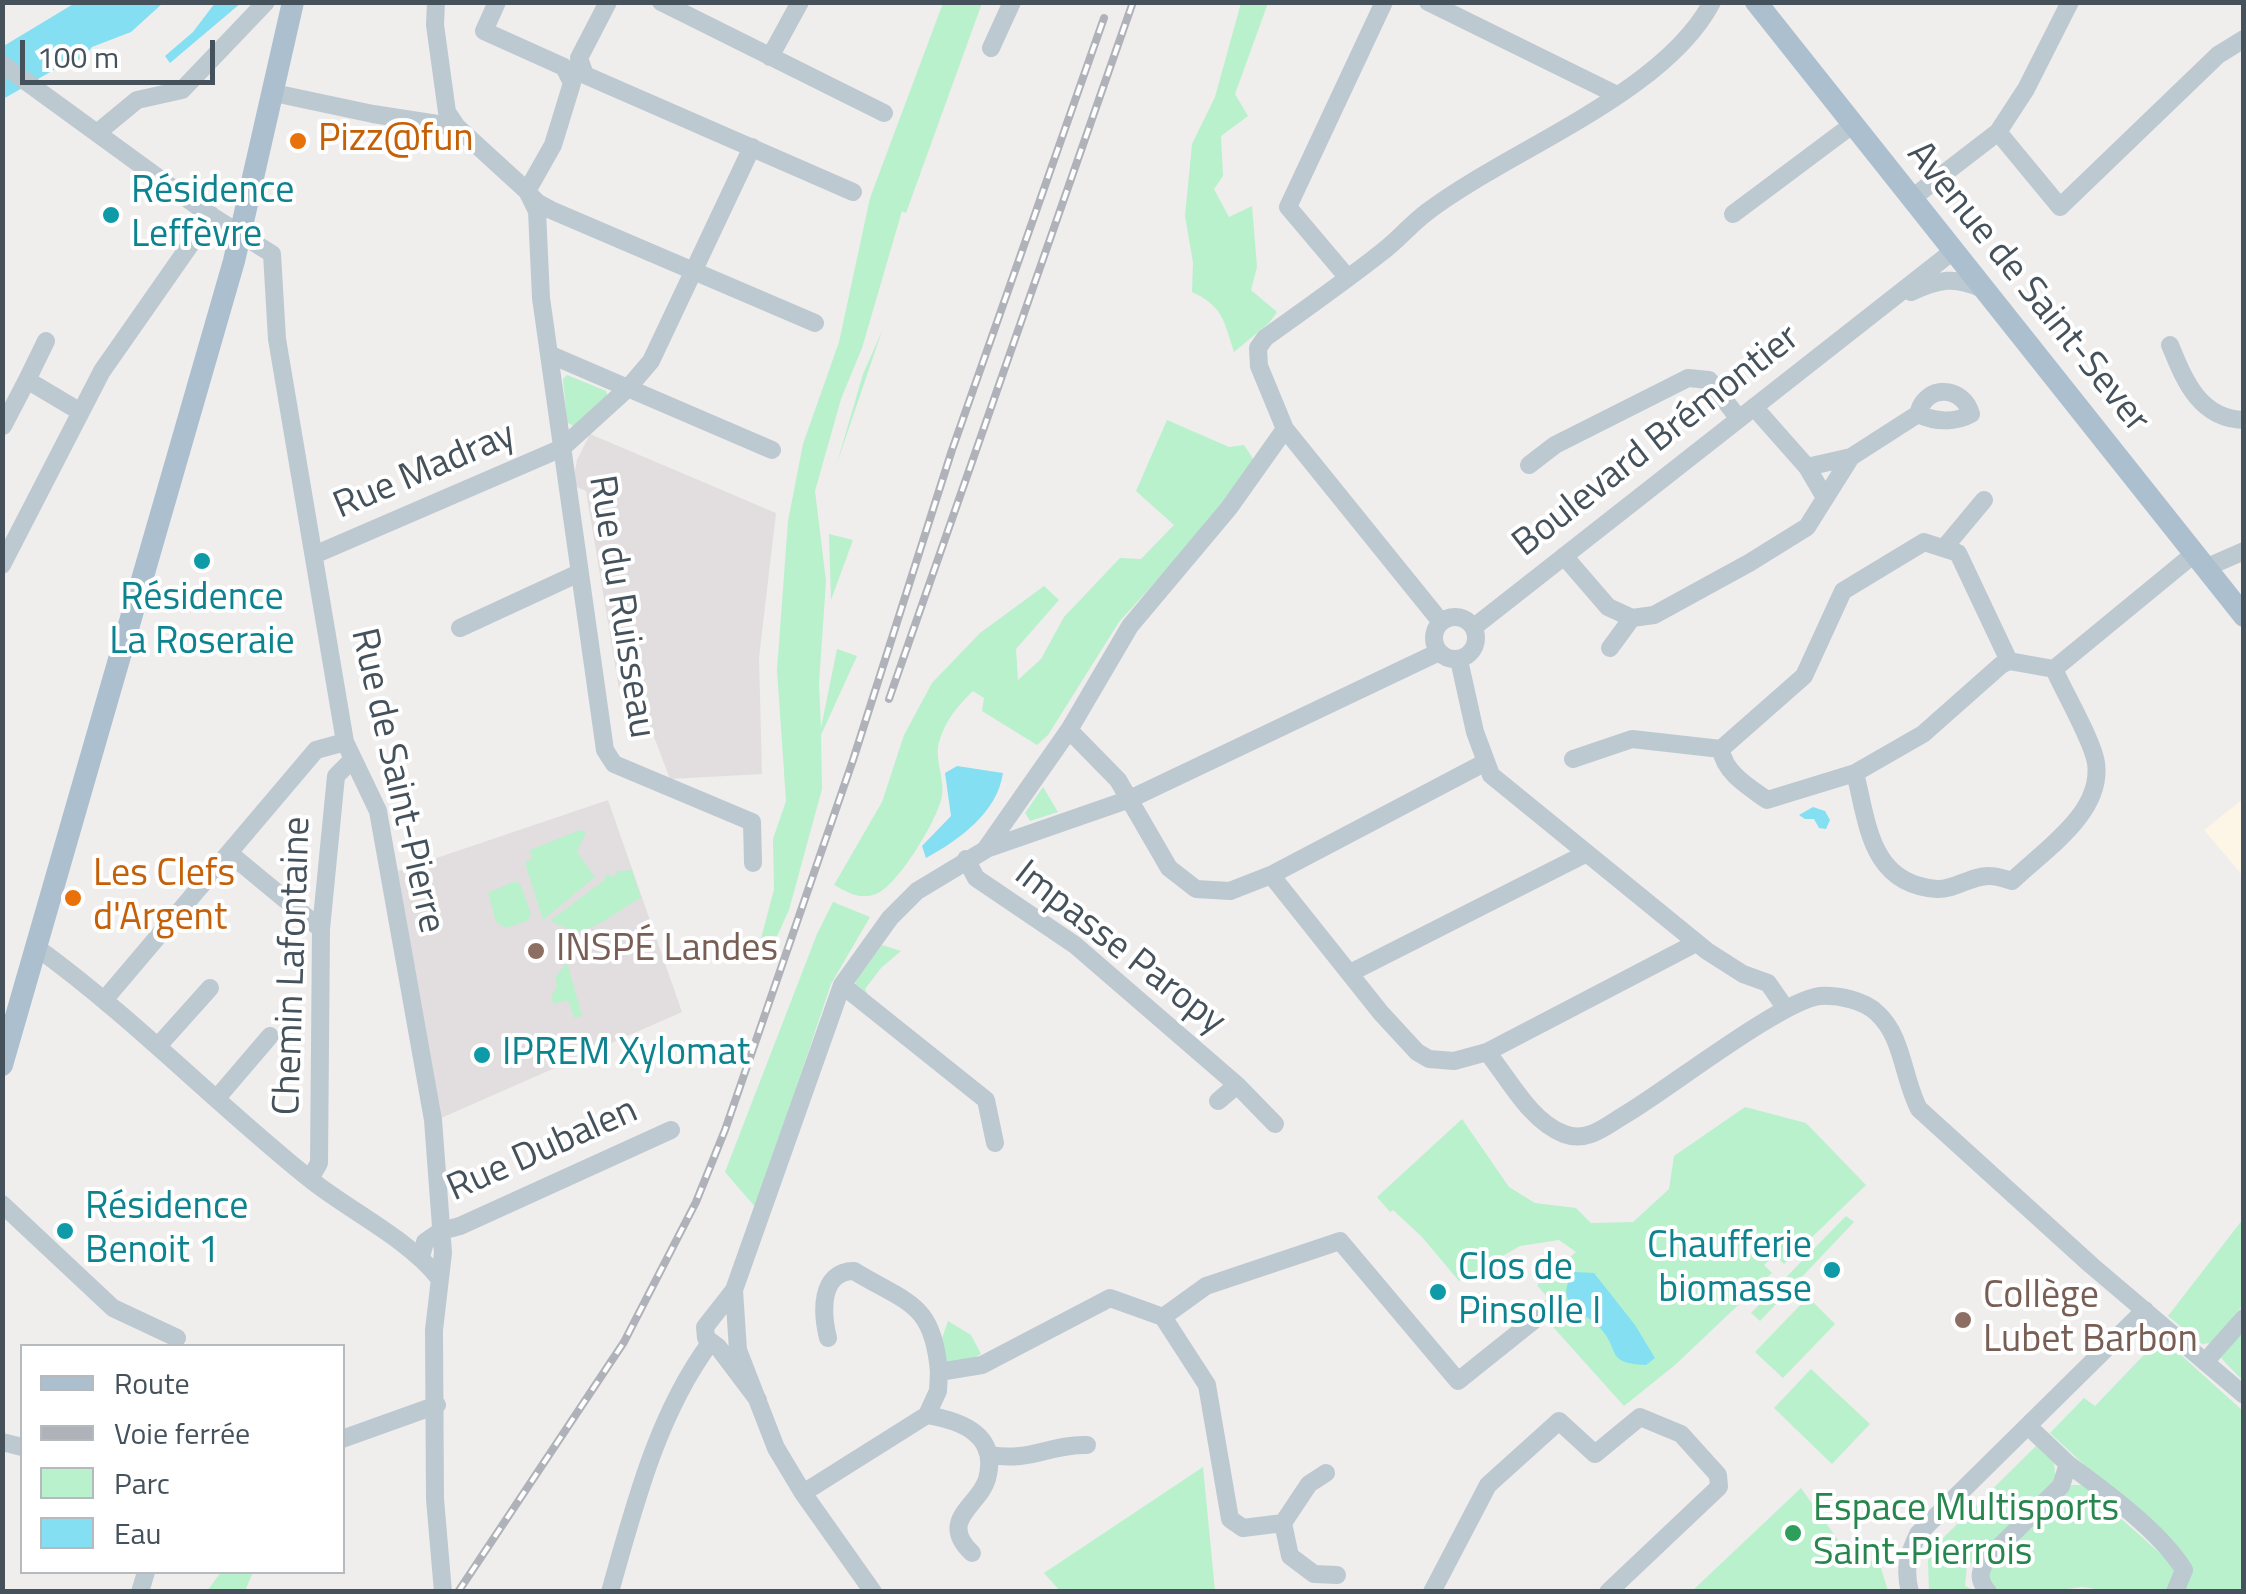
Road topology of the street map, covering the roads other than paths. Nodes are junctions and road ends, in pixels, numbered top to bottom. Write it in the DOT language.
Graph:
graph roads {
  1 [pos="266,2"];
  2 [pos="293,2"];
  3 [pos="436,2"];
  4 [pos="497,2"];
  5 [pos="608,2"];
  6 [pos="661,2"];
  7 [pos="800,2"];
  8 [pos="1012,2"];
  9 [pos="1384,2"];
  10 [pos="1428,2"];
  11 [pos="1712,2"];
  12 [pos="1756,2"];
  13 [pos="2070,2"];
  14 [pos="2244,39"];
  15 [pos="991,48"];
  16 [pos="770,58"];
  17 [pos="2,64"];
  18 [pos="575,70"];
  19 [pos="274,94"];
  20 [pos="1615,94"];
  21 [pos="884,113"];
  22 [pos="1852,126"];
  23 [pos="458,127"];
  24 [pos="1998,132"];
  25 [pos="97,133"];
  26 [pos="752,147"];
  27 [pos="527,192"];
  28 [pos="853,192"];
  29 [pos="1911,200"];
  30 [pos="208,213"];
  31 [pos="1734,214"];
  32 [pos="242,236"];
  33 [pos="1952,251"];
  34 [pos="695,271"];
  35 [pos="1348,278"];
  36 [pos="1984,289"];
  37 [pos="1880,308"];
  38 [pos="814,322"];
  39 [pos="46,341"];
  40 [pos="2170,344"];
  41 [pos="550,355"];
  42 [pos="27,380"];
  43 [pos="628,388"];
  44 [pos="79,411"];
  45 [pos="1747,413"];
  46 [pos="1918,414"];
  47 [pos="2244,420"];
  48 [pos="3,426"];
  49 [pos="1285,429"];
  50 [pos="562,448"];
  51 [pos="772,450"];
  52 [pos="1851,457"];
  53 [pos="1529,464"];
  54 [pos="1807,467"];
  55 [pos="1824,496"];
  56 [pos="1984,500"];
  57 [pos="1944,548"];
  58 [pos="2244,551"];
  59 [pos="314,555"];
  60 [pos="1564,556"];
  61 [pos="2200,561"];
  62 [pos="2,565"];
  63 [pos="579,573"];
  64 [pos="2244,616"];
  65 [pos="1632,618"];
  66 [pos="1441,622"];
  67 [pos="1474,627"];
  68 [pos="460,628"];
  69 [pos="1610,648"];
  70 [pos="1439,652"];
  71 [pos="1459,660"];
  72 [pos="2009,661"];
  73 [pos="2054,669"];
  74 [pos="1070,730"];
  75 [pos="1721,749"];
  76 [pos="349,751"];
  77 [pos="1573,758"];
  78 [pos="1484,762"];
  79 [pos="1855,773"];
  80 [pos="1130,799"];
  81 [pos="985,850"];
  82 [pos="229,853"];
  83 [pos="1585,854"];
  84 [pos="966,859"];
  85 [pos="753,863"];
  86 [pos="1271,875"];
  87 [pos="321,929"];
  88 [pos="1696,943"];
  89 [pos="36,948"];
  90 [pos="1350,973"];
  91 [pos="842,985"];
  92 [pos="210,988"];
  93 [pos="105,1000"];
  94 [pos="1786,1009"];
  95 [pos="270,1036"];
  96 [pos="158,1046"];
  97 [pos="1487,1052"];
  98 [pos="4,1057"];
  99 [pos="1237,1086"];
  100 [pos="217,1098"];
  101 [pos="1218,1101"];
  102 [pos="1276,1124"];
  103 [pos="671,1130"];
  104 [pos="996,1143"];
  105 [pos="310,1179"];
  106 [pos="2,1204"];
  107 [pos="441,1231"];
  108 [pos="420,1257"];
  109 [pos="438,1277"];
  110 [pos="734,1290"];
  111 [pos="1548,1309"];
  112 [pos="2145,1310"];
  113 [pos="716,1314"];
  114 [pos="1163,1316"];
  115 [pos="2244,1318"];
  116 [pos="735,1319"];
  117 [pos="178,1338"];
  118 [pos="828,1338"];
  119 [pos="721,1344"];
  120 [pos="2205,1362"];
  121 [pos="939,1372"];
  122 [pos="2244,1396"];
  123 [pos="437,1412"];
  124 [pos="927,1416"];
  125 [pos="2028,1427"];
  126 [pos="345,1438"];
  127 [pos="1087,1445"];
  128 [pos="990,1455"];
  129 [pos="2068,1464"];
  130 [pos="1326,1473"];
  131 [pos="803,1494"];
  132 [pos="1284,1522"];
  133 [pos="972,1552"];
  134 [pos="1337,1575"];
  135 [pos="443,1592"];
  136 [pos="610,1592"];
  137 [pos="876,1592"];
  138 [pos="1432,1592"];
  139 [pos="1608,1592"];
  140 [pos="1910,1592"];
  141 [pos="1988,1592"];
  142 [pos="2175,1592"];
  1 -- 25 [label="street"];
  2 -- 19 [label="main road"];
  3 -- 23 [label="street"];
  4 -- 18 [label="street"];
  5 -- 18 [label="street"];
  6 -- 16 [label="street"];
  7 -- 16 [label="street"];
  8 -- 15 [label="street"];
  9 -- 35 [label="street"];
  10 -- 20 [label="street"];
  11 -- 20 [label="street"];
  12 -- 22 [label="main road, Avenue de Saint-Sever"];
  13 -- 24 [label="street"];
  14 -- 24 [label="street"];
  16 -- 21 [label="street"];
  17 -- 25 [label="street"];
  18 -- 26 [label="street"];
  18 -- 27 [label="street"];
  19 -- 23 [label="street"];
  19 -- 32 [label="main road"];
  20 -- 35 [label="street"];
  22 -- 29 [label="main road, Avenue de Saint-Sever"];
  22 -- 31 [label="street"];
  23 -- 27 [label="street"];
  24 -- 29 [label="street"];
  25 -- 30 [label="street"];
  26 -- 28 [label="street"];
  26 -- 34 [label="street, Rue du Ruisseau"];
  27 -- 34 [label="street"];
  27 -- 41 [label="street, Rue du Ruisseau"];
  29 -- 33 [label="main road, Avenue de Saint-Sever"];
  30 -- 32 [label="street"];
  30 -- 44 [label="street"];
  32 -- 59 [label="street, Rue de Saint-Pierre"];
  32 -- 89 [label="main road"];
  33 -- 36 [label="main road, Avenue de Saint-Sever"];
  33 -- 37 [label="street, Boulevard Brémontier"];
  34 -- 38 [label="street"];
  34 -- 43 [label="street, Rue du Ruisseau"];
  35 -- 49 [label="street"];
  36 -- 37 [label="street, Boulevard Brémontier"];
  36 -- 61 [label="main road, Avenue de Saint-Sever"];
  37 -- 45 [label="street, Boulevard Brémontier"];
  39 -- 42 [label="street"];
  40 -- 47 [label="street"];
  41 -- 43 [label="street"];
  41 -- 50 [label="street, Rue du Ruisseau"];
  42 -- 44 [label="street"];
  42 -- 48 [label="street"];
  43 -- 50 [label="street, Rue du Ruisseau"];
  43 -- 51 [label="street"];
  44 -- 62 [label="street"];
  45 -- 53 [label="street"];
  45 -- 54 [label="street"];
  45 -- 60 [label="street, Boulevard Brémontier"];
  46 -- 52 [label="street"];
  49 -- 66 [label="street"];
  49 -- 74 [label="street"];
  50 -- 59 [label="street, Rue Madray"];
  50 -- 63 [label="street, Rue du Ruisseau"];
  52 -- 54 [label="street"];
  52 -- 55 [label="street"];
  54 -- 55 [label="street"];
  55 -- 65 [label="street"];
  56 -- 57 [label="street"];
  57 -- 72 [label="street"];
  57 -- 75 [label="street"];
  58 -- 61 [label="street"];
  59 -- 76 [label="street, Rue de Saint-Pierre"];
  60 -- 65 [label="street"];
  60 -- 67 [label="street, Boulevard Brémontier"];
  61 -- 64 [label="main road, Avenue de Saint-Sever"];
  61 -- 73 [label="street"];
  63 -- 68 [label="street"];
  63 -- 85 [label="street, Rue du Ruisseau"];
  65 -- 69 [label="street"];
  66 -- 67 [label="street"];
  66 -- 70 [label="street"];
  67 -- 71 [label="street"];
  70 -- 71 [label="street"];
  70 -- 80 [label="street"];
  71 -- 78 [label="street"];
  72 -- 73 [label="street"];
  72 -- 79 [label="street"];
  73 -- 79 [label="street"];
  74 -- 80 [label="street"];
  74 -- 81 [label="street"];
  75 -- 77 [label="street"];
  75 -- 79 [label="street"];
  76 -- 82 [label="street"];
  76 -- 87 [label="street, Chemin Lafontaine"];
  76 -- 107 [label="street, Rue de Saint-Pierre"];
  78 -- 83 [label="street"];
  78 -- 86 [label="street"];
  80 -- 81 [label="street"];
  80 -- 86 [label="street"];
  81 -- 84 [label="street"];
  82 -- 87 [label="street"];
  82 -- 93 [label="street"];
  83 -- 88 [label="street"];
  83 -- 90 [label="street"];
  84 -- 91 [label="street"];
  84 -- 99 [label="street, Impasse Paropy"];
  86 -- 90 [label="street"];
  87 -- 105 [label="street, Chemin Lafontaine"];
  88 -- 94 [label="street"];
  88 -- 97 [label="street"];
  89 -- 93 [label="street"];
  89 -- 98 [label="main road"];
  90 -- 97 [label="street"];
  91 -- 104 [label="street"];
  91 -- 110 [label="street"];
  92 -- 96 [label="street"];
  93 -- 96 [label="street"];
  94 -- 97 [label="street"];
  94 -- 112 [label="street"];
  95 -- 100 [label="street"];
  96 -- 100 [label="street"];
  99 -- 101 [label="street, Impasse Paropy"];
  99 -- 102 [label="street, Impasse Paropy"];
  100 -- 105 [label="street"];
  103 -- 107 [label="street, Rue Dubalen"];
  105 -- 108 [label="street"];
  106 -- 117 [label="street"];
  107 -- 108 [label="street"];
  107 -- 109 [label="street, Rue de Saint-Pierre"];
  108 -- 109 [label="street"];
  109 -- 123 [label="street, Rue de Saint-Pierre"];
  110 -- 113 [label="street"];
  110 -- 116 [label="street"];
  111 -- 114 [label="street"];
  112 -- 120 [label="street"];
  112 -- 125 [label="street"];
  113 -- 116 [label="street"];
  113 -- 119 [label="street"];
  114 -- 121 [label="street"];
  114 -- 132 [label="street"];
  115 -- 120 [label="street"];
  116 -- 119 [label="street"];
  118 -- 121 [label="street"];
  119 -- 131 [label="street"];
  119 -- 136 [label="street"];
  120 -- 122 [label="street"];
  121 -- 124 [label="street"];
  123 -- 126 [label="street"];
  123 -- 135 [label="street, Rue de Saint-Pierre"];
  124 -- 128 [label="street"];
  124 -- 131 [label="street"];
  125 -- 129 [label="street"];
  125 -- 140 [label="street"];
  127 -- 128 [label="street"];
  128 -- 133 [label="street"];
  129 -- 141 [label="street"];
  129 -- 142 [label="street"];
  130 -- 132 [label="street"];
  131 -- 137 [label="street"];
  132 -- 134 [label="street"];
  138 -- 139 [label="street"];
}
